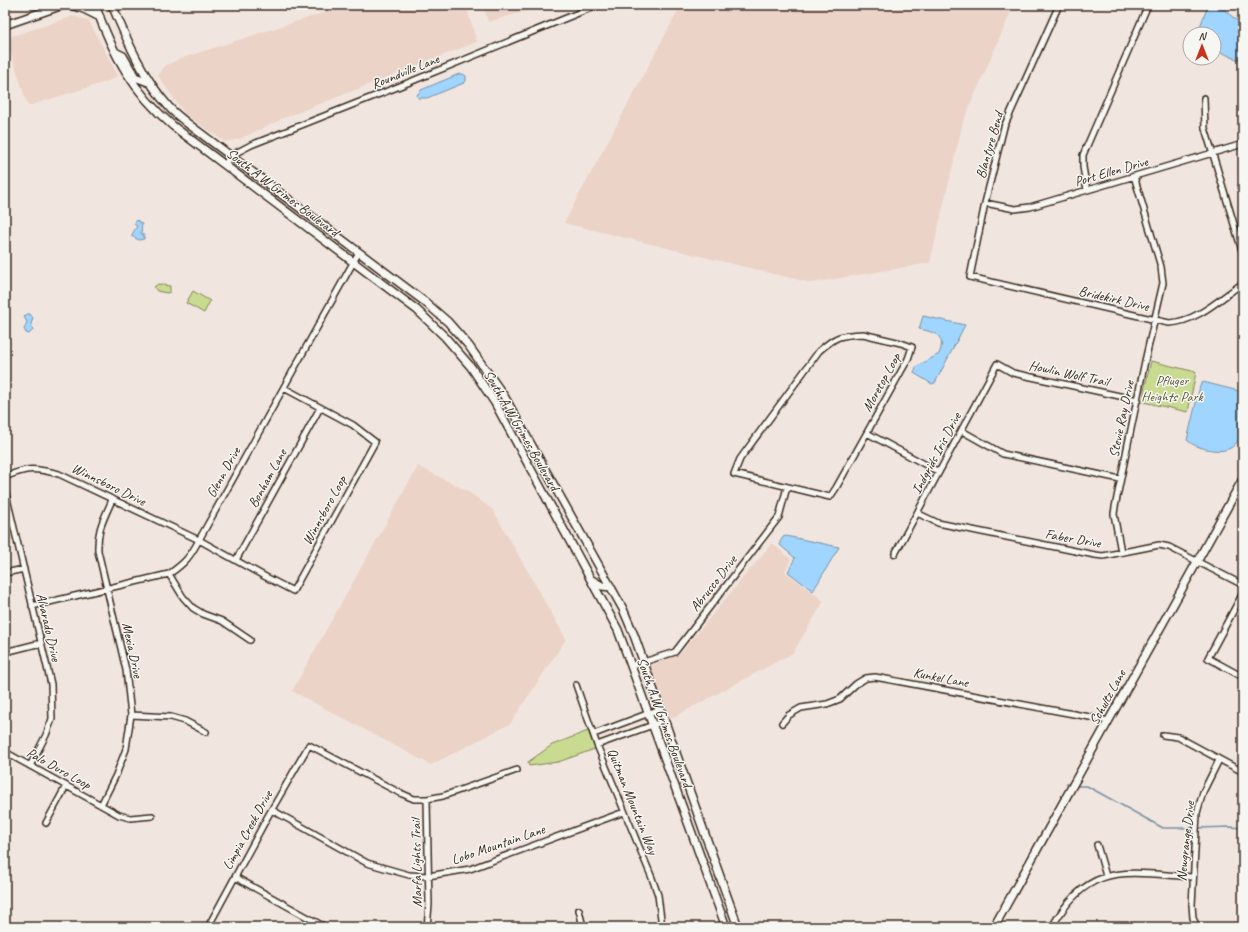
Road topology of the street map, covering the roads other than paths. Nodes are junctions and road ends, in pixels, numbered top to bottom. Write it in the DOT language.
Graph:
graph roads {
  1 [pos="63,5"];
  2 [pos="70,5"];
  3 [pos="95,5"];
  4 [pos="112,5"];
  5 [pos="119,5"];
  6 [pos="598,5"];
  7 [pos="1059,5"];
  8 [pos="1148,5"];
  9 [pos="116,14"];
  10 [pos="100,17"];
  11 [pos="5,25"];
  12 [pos="115,52"];
  13 [pos="151,83"];
  14 [pos="1204,98"];
  15 [pos="1243,144"];
  16 [pos="1212,153"];
  17 [pos="230,156"];
  18 [pos="226,165"];
  19 [pos="1134,176"];
  20 [pos="1087,190"];
  21 [pos="985,203"];
  22 [pos="359,252"];
  23 [pos="1243,254"];
  24 [pos="354,262"];
  25 [pos="970,277"];
  26 [pos="1243,283"];
  27 [pos="1155,320"];
  28 [pos="479,360"];
  29 [pos="997,364"];
  30 [pos="471,367"];
  31 [pos="284,388"];
  32 [pos="1138,400"];
  33 [pos="320,408"];
  34 [pos="962,431"];
  35 [pos="524,433"];
  36 [pos="867,433"];
  37 [pos="514,439"];
  38 [pos="939,472"];
  39 [pos="5,477"];
  40 [pos="1120,479"];
  41 [pos="1243,479"];
  42 [pos="787,487"];
  43 [pos="5,490"];
  44 [pos="112,500"];
  45 [pos="917,512"];
  46 [pos="199,540"];
  47 [pos="1121,552"];
  48 [pos="895,554"];
  49 [pos="236,560"];
  50 [pos="1197,561"];
  51 [pos="24,569"];
  52 [pos="5,573"];
  53 [pos="169,574"];
  54 [pos="588,577"];
  55 [pos="1243,584"];
  56 [pos="611,587"];
  57 [pos="107,588"];
  58 [pos="1243,593"];
  59 [pos="32,606"];
  60 [pos="250,640"];
  61 [pos="41,643"];
  62 [pos="5,652"];
  63 [pos="644,662"];
  64 [pos="631,666"];
  65 [pos="1243,677"];
  66 [pos="576,686"];
  67 [pos="660,709"];
  68 [pos="648,713"];
  69 [pos="131,715"];
  70 [pos="664,721"];
  71 [pos="1108,721"];
  72 [pos="782,723"];
  73 [pos="653,725"];
  74 [pos="206,732"];
  75 [pos="594,734"];
  76 [pos="1163,735"];
  77 [pos="597,745"];
  78 [pos="5,752"];
  79 [pos="1219,760"];
  80 [pos="30,766"];
  81 [pos="517,770"];
  82 [pos="1243,772"];
  83 [pos="66,786"];
  84 [pos="427,799"];
  85 [pos="694,804"];
  86 [pos="101,805"];
  87 [pos="683,808"];
  88 [pos="272,810"];
  89 [pos="624,812"];
  90 [pos="152,816"];
  91 [pos="46,823"];
  92 [pos="1097,844"];
  93 [pos="428,876"];
  94 [pos="1106,876"];
  95 [pos="235,877"];
  96 [pos="1193,877"];
  97 [pos="726,894"];
  98 [pos="716,898"];
  99 [pos="579,910"];
  100 [pos="208,927"];
  101 [pos="325,927"];
  102 [pos="428,927"];
  103 [pos="583,927"];
  104 [pos="662,927"];
  105 [pos="726,927"];
  106 [pos="738,927"];
  107 [pos="994,927"];
  108 [pos="1052,927"];
  109 [pos="1197,927"];
  1 -- 11 [label="main road"];
  2 -- 10 [label="main road"];
  3 -- 10 [label="main road, South A W Grimes Boulevard"];
  4 -- 9 [label="main road, South A W Grimes Boulevard"];
  5 -- 9 [label="main road"];
  6 -- 17 [label="street, Roundville Lane"];
  7 -- 21 [label="street, Blantyre Bend"];
  8 -- 20 [label="street"];
  9 -- 13 [label="main road, South A W Grimes Boulevard"];
  10 -- 12 [label="main road, South A W Grimes Boulevard"];
  12 -- 13 [label="main road"];
  12 -- 18 [label="main road, South A W Grimes Boulevard"];
  13 -- 17 [label="main road, South A W Grimes Boulevard"];
  14 -- 16 [label="street"];
  15 -- 16 [label="street, Port Ellen Drive"];
  16 -- 19 [label="street, Port Ellen Drive"];
  16 -- 23 [label="street"];
  17 -- 18 [label="street"];
  17 -- 22 [label="main road, South A W Grimes Boulevard"];
  18 -- 24 [label="main road, South A W Grimes Boulevard"];
  19 -- 20 [label="street, Port Ellen Drive"];
  19 -- 27 [label="street, Stevie Ray Drive"];
  20 -- 21 [label="street, Port Ellen Drive"];
  21 -- 25 [label="street, Blantyre Bend"];
  22 -- 24 [label="street, Glenn Drive"];
  22 -- 28 [label="main road, South A W Grimes Boulevard"];
  24 -- 30 [label="main road, South A W Grimes Boulevard"];
  24 -- 31 [label="street, Glenn Drive"];
  25 -- 27 [label="street, Bridekirk Drive"];
  26 -- 27 [label="street, Bridekirk Drive"];
  27 -- 32 [label="street, Stevie Ray Drive"];
  28 -- 30 [label="main road"];
  28 -- 35 [label="main road, South A W Grimes Boulevard"];
  29 -- 32 [label="street, Howlin Wolf Trail"];
  29 -- 34 [label="street, Indgrids Iris Drive"];
  30 -- 37 [label="main road, South A W Grimes Boulevard"];
  31 -- 33 [label="street, Winnsboro Loop"];
  31 -- 46 [label="street, Glenn Drive"];
  32 -- 40 [label="street, Stevie Ray Drive"];
  33 -- 49 [label="street, Bonham Lane"];
  33 -- 49 [label="street, Winnsboro Loop"];
  34 -- 38 [label="street, Indgrids Iris Drive"];
  34 -- 40 [label="street"];
  35 -- 37 [label="main road"];
  35 -- 56 [label="main road, South A W Grimes Boulevard"];
  36 -- 38 [label="street"];
  36 -- 42 [label="street, Moretop Loop"];
  36 -- 42 [label="street, Moretop Loop"];
  37 -- 54 [label="main road, South A W Grimes Boulevard"];
  38 -- 45 [label="street, Indgrids Iris Drive"];
  39 -- 44 [label="street, Winnsboro Drive"];
  40 -- 47 [label="street, Stevie Ray Drive"];
  41 -- 50 [label="main road, Schultz Lane"];
  42 -- 63 [label="street, Abrusco Drive"];
  43 -- 51 [label="street, Alvarado Drive"];
  44 -- 46 [label="street, Winnsboro Drive"];
  44 -- 57 [label="street, Mexia Drive"];
  45 -- 47 [label="street, Faber Drive"];
  45 -- 48 [label="street, Indgrids Iris Drive"];
  46 -- 49 [label="street, Winnsboro Loop"];
  46 -- 53 [label="street, Glenn Drive"];
  47 -- 50 [label="street, Faber Drive"];
  50 -- 55 [label="street, Faber Drive"];
  50 -- 71 [label="main road, Schultz Lane"];
  51 -- 52 [label="street"];
  51 -- 59 [label="street, Alvarado Drive"];
  53 -- 57 [label="street, Glenn Drive"];
  53 -- 60 [label="street"];
  54 -- 56 [label="main road"];
  54 -- 64 [label="main road, South A W Grimes Boulevard"];
  56 -- 63 [label="main road, South A W Grimes Boulevard"];
  57 -- 59 [label="street, Glenn Drive"];
  57 -- 69 [label="street, Mexia Drive"];
  58 -- 65 [label="street"];
  59 -- 61 [label="street, Alvarado Drive"];
  61 -- 62 [label="street"];
  61 -- 80 [label="street, Alvarado Drive"];
  63 -- 64 [label="street, Abrusco Drive"];
  63 -- 67 [label="main road, South A W Grimes Boulevard"];
  64 -- 68 [label="main road, South A W Grimes Boulevard"];
  66 -- 75 [label="street, Quitman Mountain Way"];
  67 -- 68 [label="street"];
  67 -- 70 [label="main road, South A W Grimes Boulevard"];
  68 -- 73 [label="main road, South A W Grimes Boulevard"];
  68 -- 75 [label="street"];
  69 -- 74 [label="street"];
  69 -- 86 [label="street, Mexia Drive"];
  70 -- 73 [label="street"];
  70 -- 85 [label="main road, South A W Grimes Boulevard"];
  71 -- 72 [label="street, Kunkel Lane"];
  71 -- 107 [label="main road, Schultz Lane"];
  73 -- 77 [label="street"];
  73 -- 87 [label="main road, South A W Grimes Boulevard"];
  75 -- 77 [label="street, Quitman Mountain Way"];
  76 -- 79 [label="street"];
  77 -- 89 [label="street, Quitman Mountain Way"];
  78 -- 80 [label="street, Palo Duro Loop"];
  79 -- 82 [label="street"];
  79 -- 96 [label="street, Newgrange Drive"];
  80 -- 83 [label="street, Palo Duro Loop"];
  81 -- 84 [label="street"];
  83 -- 86 [label="street, Palo Duro Loop"];
  83 -- 91 [label="street"];
  84 -- 88 [label="street, Limpia Creek Drive"];
  84 -- 93 [label="street, Marfa Lights Trail"];
  85 -- 87 [label="main road"];
  85 -- 97 [label="main road, South A W Grimes Boulevard"];
  86 -- 90 [label="street, Palo Duro Loop"];
  87 -- 98 [label="main road, South A W Grimes Boulevard"];
  88 -- 93 [label="street, Lobo Mountain Lane"];
  88 -- 95 [label="street, Limpia Creek Drive"];
  89 -- 93 [label="street, Lobo Mountain Lane"];
  89 -- 104 [label="street, Quitman Mountain Way"];
  92 -- 94 [label="street"];
  93 -- 102 [label="street, Marfa Lights Trail"];
  94 -- 96 [label="street"];
  94 -- 108 [label="street"];
  95 -- 100 [label="street, Limpia Creek Drive"];
  95 -- 101 [label="street"];
  96 -- 109 [label="street, Newgrange Drive"];
  97 -- 98 [label="main road"];
  97 -- 106 [label="main road, South A W Grimes Boulevard"];
  98 -- 105 [label="main road, South A W Grimes Boulevard"];
  99 -- 103 [label="street"];
}
